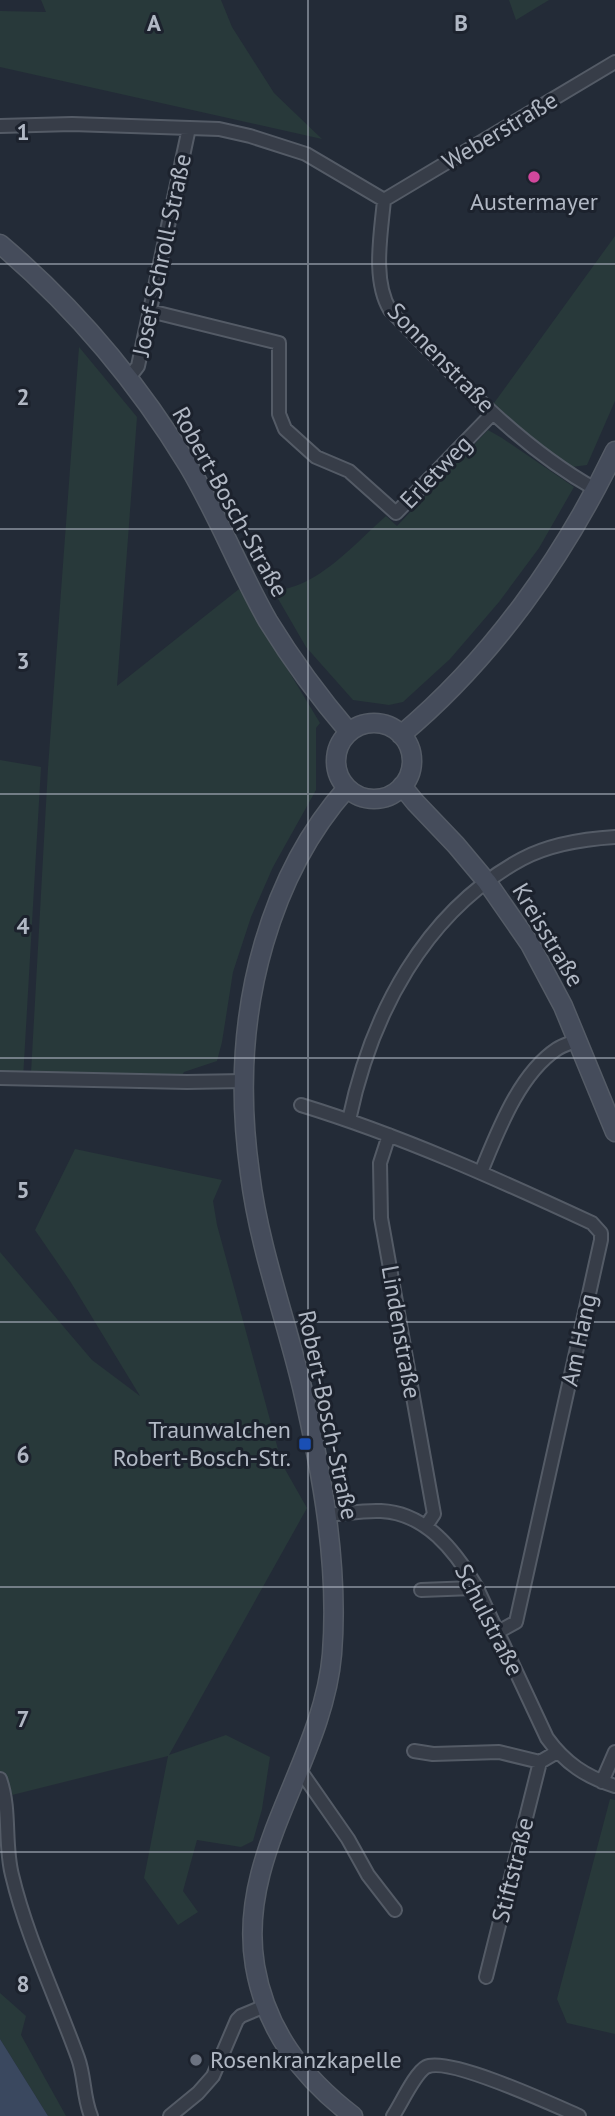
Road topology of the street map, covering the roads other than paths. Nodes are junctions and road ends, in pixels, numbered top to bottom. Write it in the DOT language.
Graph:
graph roads {
  1 [pos="615,62"];
  2 [pos="0,126"];
  3 [pos="188,128"];
  4 [pos="384,200"];
  5 [pos="0,244"];
  6 [pos="150,311"];
  7 [pos="128,379"];
  8 [pos="493,413"];
  9 [pos="615,451"];
  10 [pos="594,489"];
  11 [pos="349,732"];
  12 [pos="401,734"];
  13 [pos="402,786"];
  14 [pos="347,789"];
  15 [pos="615,837"];
  16 [pos="487,882"];
  17 [pos="577,1040"];
  18 [pos="0,1078"];
  19 [pos="244,1081"];
  20 [pos="609,1100"];
  21 [pos="301,1105"];
  22 [pos="349,1120"];
  23 [pos="615,1132"];
  24 [pos="389,1135"];
  25 [pos="481,1172"];
  26 [pos="326,1515"];
  27 [pos="426,1526"];
  28 [pos="476,1586"];
  29 [pos="421,1590"];
  30 [pos="498,1632"];
  31 [pos="414,1751"];
  32 [pos="557,1752"];
  33 [pos="615,1752"];
  34 [pos="540,1762"];
  35 [pos="298,1772"];
  36 [pos="0,1779"];
  37 [pos="602,1782"];
  38 [pos="615,1786"];
  39 [pos="395,1910"];
  40 [pos="486,1977"];
  41 [pos="265,2006"];
  42 [pos="91,2116"];
  43 [pos="170,2116"];
  44 [pos="353,2116"];
  45 [pos="393,2116"];
  46 [pos="579,2116"];
  1 -- 4 [label="street, Weberstraße"];
  2 -- 3 [label="street"];
  3 -- 4 [label="street"];
  3 -- 6 [label="street, Josef-Schroll-Straße"];
  4 -- 8 [label="street, Sonnenstraße"];
  5 -- 7 [label="main road, Robert-Bosch-Straße"];
  6 -- 7 [label="street, Josef-Schroll-Straße"];
  6 -- 8 [label="street, Erletweg"];
  7 -- 11 [label="main road, Robert-Bosch-Straße"];
  8 -- 10 [label="street, Sonnenstraße"];
  9 -- 10 [label="main road"];
  10 -- 12 [label="main road"];
  11 -- 12 [label="main road"];
  11 -- 14 [label="main road"];
  12 -- 13 [label="main road"];
  13 -- 14 [label="main road"];
  13 -- 16 [label="main road, Kreisstraße"];
  14 -- 19 [label="main road, Robert-Bosch-Straße"];
  15 -- 16 [label="street"];
  16 -- 17 [label="main road, Kreisstraße"];
  16 -- 22 [label="street"];
  17 -- 20 [label="main road, Kreisstraße"];
  17 -- 25 [label="street"];
  18 -- 19 [label="street"];
  19 -- 26 [label="main road, Robert-Bosch-Straße"];
  20 -- 23 [label="main road, Kreisstraße"];
  21 -- 22 [label="street, Am Hang"];
  22 -- 24 [label="street, Am Hang"];
  24 -- 25 [label="street, Am Hang"];
  24 -- 27 [label="street, Lindenstraße"];
  25 -- 30 [label="street, Am Hang"];
  26 -- 27 [label="street, Schulstraße"];
  26 -- 35 [label="main road, Robert-Bosch-Straße"];
  27 -- 28 [label="street, Schulstraße"];
  28 -- 29 [label="street"];
  28 -- 30 [label="street, Schulstraße"];
  30 -- 32 [label="street, Schulstraße"];
  31 -- 34 [label="street"];
  32 -- 34 [label="street"];
  32 -- 37 [label="street, Schulstraße"];
  33 -- 37 [label="street"];
  34 -- 40 [label="street, Stiftstraße"];
  35 -- 39 [label="street"];
  35 -- 41 [label="main road, Robert-Bosch-Straße"];
  36 -- 42 [label="street"];
  37 -- 38 [label="street, Schulstraße"];
  41 -- 43 [label="street"];
  41 -- 44 [label="main road, Robert-Bosch-Straße"];
  45 -- 46 [label="street"];
}
